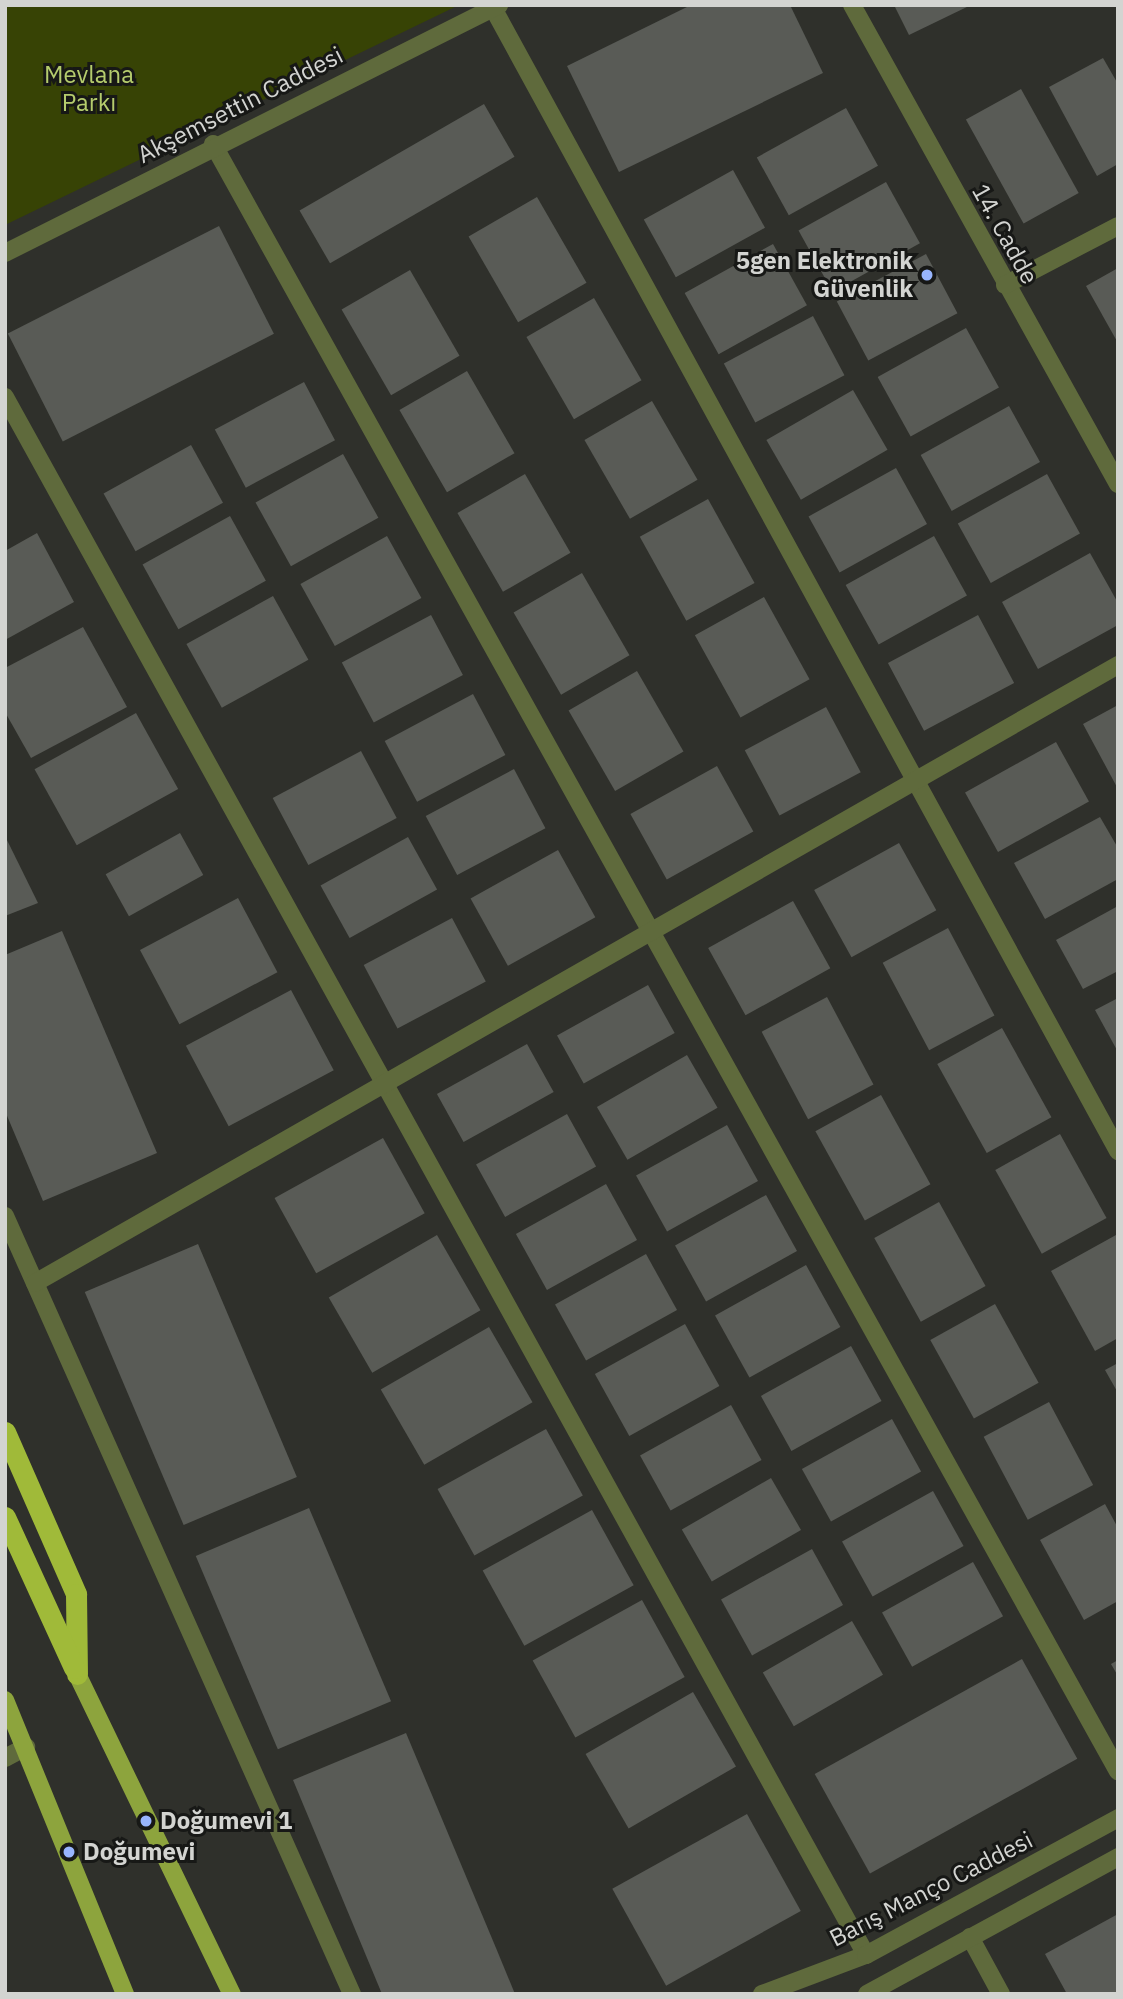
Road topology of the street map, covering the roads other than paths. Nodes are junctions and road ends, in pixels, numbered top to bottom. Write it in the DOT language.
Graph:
graph roads {
  1 [pos="852,5"];
  2 [pos="496,7"];
  3 [pos="213,144"];
  4 [pos="1118,226"];
  5 [pos="5,253"];
  6 [pos="1005,285"];
  7 [pos="5,397"];
  8 [pos="1118,484"];
  9 [pos="1118,665"];
  10 [pos="913,782"];
  11 [pos="651,932"];
  12 [pos="385,1084"];
  13 [pos="1118,1150"];
  14 [pos="5,1216"];
  15 [pos="35,1283"];
  16 [pos="5,1432"];
  17 [pos="5,1517"];
  18 [pos="77,1674"];
  19 [pos="5,1700"];
  20 [pos="26,1747"];
  21 [pos="5,1758"];
  22 [pos="1118,1771"];
  23 [pos="1118,1818"];
  24 [pos="1118,1857"];
  25 [pos="970,1937"];
  26 [pos="866,1955"];
  27 [pos="125,1994"];
  28 [pos="232,1994"];
  29 [pos="352,1994"];
  30 [pos="762,1994"];
  31 [pos="867,1994"];
  32 [pos="1001,1994"];
  1 -- 6 [label="street, 14. Cadde"];
  2 -- 3 [label="street, Akşemsettin Caddesi"];
  2 -- 10 [label="street"];
  3 -- 5 [label="street, Akşemsettin Caddesi"];
  3 -- 11 [label="street"];
  4 -- 6 [label="street"];
  6 -- 8 [label="street, 14. Cadde"];
  7 -- 12 [label="street"];
  9 -- 10 [label="street"];
  10 -- 11 [label="street"];
  10 -- 13 [label="street"];
  11 -- 12 [label="street"];
  11 -- 22 [label="street"];
  12 -- 15 [label="street"];
  12 -- 26 [label="street"];
  14 -- 15 [label="street"];
  15 -- 29 [label="street"];
  16 -- 18 [label="highway"];
  17 -- 18 [label="highway"];
  18 -- 28 [label="main road"];
  19 -- 20 [label="main road"];
  20 -- 21 [label="street"];
  20 -- 27 [label="main road"];
  23 -- 26 [label="street, Barış Manço Caddesi"];
  24 -- 25 [label="street"];
  25 -- 31 [label="street"];
  25 -- 32 [label="street"];
  26 -- 30 [label="street, Barış Manço Caddesi"];
}
